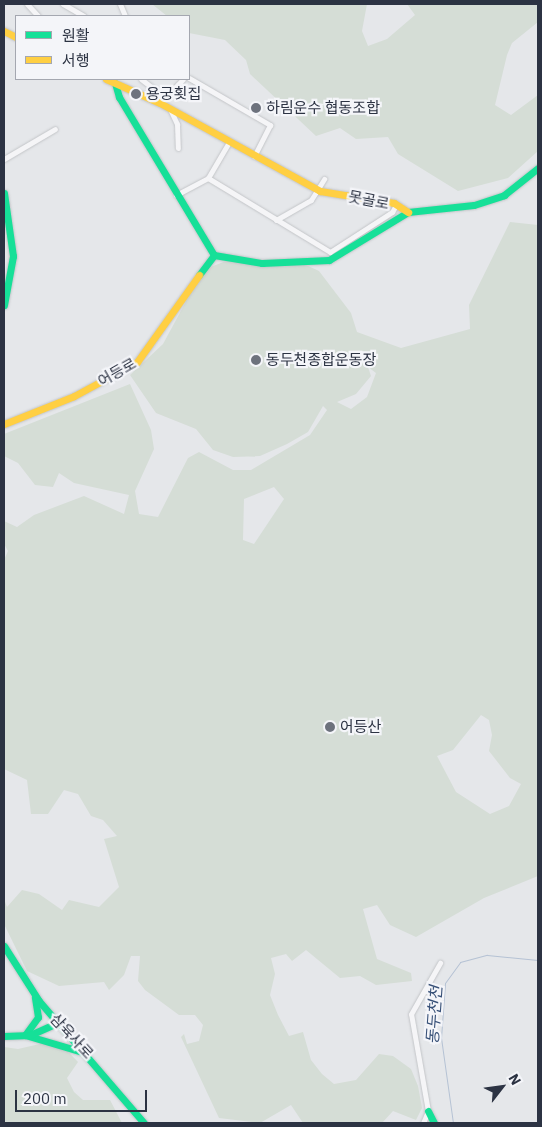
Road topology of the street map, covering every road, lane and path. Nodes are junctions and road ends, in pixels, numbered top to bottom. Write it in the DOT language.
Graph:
graph roads {
  1 [pos="27,4"];
  2 [pos="63,4"];
  3 [pos="37,15"];
  4 [pos="82,15"];
  5 [pos="190,79"];
  6 [pos="108,80"];
  7 [pos="142,80"];
  8 [pos="182,80"];
  9 [pos="115,83"];
  10 [pos="160,103"];
  11 [pos="170,108"];
  12 [pos="55,129"];
  13 [pos="230,142"];
  14 [pos="178,148"];
  15 [pos="254,156"];
  16 [pos="4,159"];
  17 [pos="538,168"];
  18 [pos="208,178"];
  19 [pos="324,179"];
  20 [pos="318,190"];
  21 [pos="4,193"];
  22 [pos="176,196"];
  23 [pos="396,205"];
  24 [pos="408,212"];
  25 [pos="276,220"];
  26 [pos="214,255"];
  27 [pos="7,283"];
  28 [pos="4,305"];
  29 [pos="4,424"];
  30 [pos="4,946"];
  31 [pos="440,963"];
  32 [pos="35,995"];
  33 [pos="59,1022"];
  34 [pos="25,1035"];
  35 [pos="4,1036"];
  36 [pos="89,1054"];
  37 [pos="428,1111"];
  38 [pos="144,1123"];
  39 [pos="423,1123"];
  40 [pos="434,1123"];
  1 -- 3 [label="street"];
  2 -- 4 [label="street"];
  5 -- 15 [label="street"];
  6 -- 9 [label="street, 못골로"];
  7 -- 10 [label="street"];
  8 -- 10 [label="street"];
  9 -- 10 [label="street, 못골로"];
  9 -- 22 [label="street"];
  10 -- 11 [label="street, 못골로"];
  11 -- 13 [label="street, 못골로"];
  11 -- 14 [label="street"];
  12 -- 16 [label="street"];
  13 -- 15 [label="street, 못골로"];
  13 -- 18 [label="street"];
  15 -- 20 [label="street, 못골로"];
  17 -- 24 [label="street, 못골로"];
  18 -- 22 [label="street"];
  18 -- 25 [label="street"];
  19 -- 20 [label="street"];
  20 -- 23 [label="street, 못골로"];
  20 -- 25 [label="street"];
  21 -- 27 [label="street"];
  22 -- 26 [label="street"];
  23 -- 24 [label="street, 못골로"];
  23 -- 25 [label="street"];
  24 -- 26 [label="street"];
  26 -- 29 [label="street, 어등로"];
  27 -- 28 [label="street"];
  30 -- 32 [label="street, 삼육사로"];
  31 -- 37 [label="street"];
  32 -- 33 [label="street, 삼육사로"];
  32 -- 34 [label="street"];
  33 -- 34 [label="street"];
  33 -- 36 [label="street, 삼육사로"];
  34 -- 35 [label="street"];
  34 -- 36 [label="street"];
  36 -- 38 [label="street, 삼육사로"];
  37 -- 39 [label="street"];
  37 -- 40 [label="street"];
}
